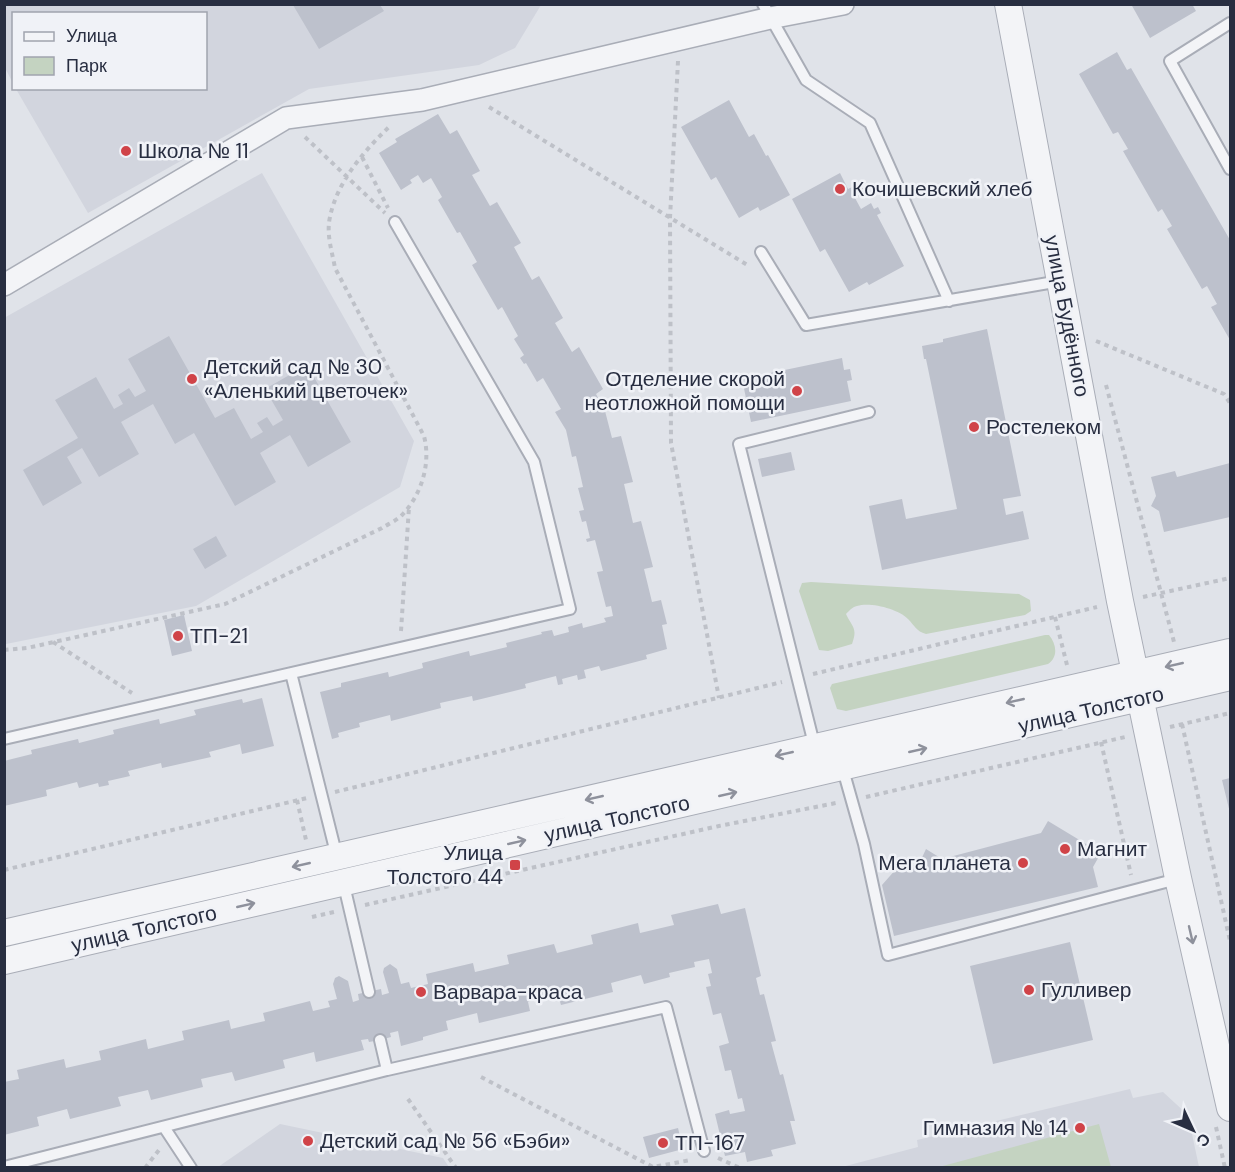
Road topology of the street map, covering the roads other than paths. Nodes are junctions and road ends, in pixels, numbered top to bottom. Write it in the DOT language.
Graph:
graph roads {
  1 [pos="843,4"];
  2 [pos="1008,4"];
  3 [pos="767,11"];
  4 [pos="1230,23"];
  5 [pos="1230,169"];
  6 [pos="394,222"];
  7 [pos="761,252"];
  8 [pos="1060,281"];
  9 [pos="4,285"];
  10 [pos="949,301"];
  11 [pos="869,412"];
  12 [pos="1230,652"];
  13 [pos="291,673"];
  14 [pos="1230,677"];
  15 [pos="1138,686"];
  16 [pos="4,739"];
  17 [pos="828,757"];
  18 [pos="340,870"];
  19 [pos="1178,878"];
  20 [pos="4,933"];
  21 [pos="4,961"];
  22 [pos="369,992"];
  23 [pos="380,1040"];
  24 [pos="387,1070"];
  25 [pos="1223,1116"];
  26 [pos="164,1126"];
  27 [pos="708,1154"];
  28 [pos="4,1167"];
  29 [pos="191,1167"];
  1 -- 3 [label="street"];
  2 -- 8 [label="street, улица Будённого"];
  3 -- 9 [label="street"];
  3 -- 10 [label="lane"];
  4 -- 5 [label="lane"];
  6 -- 13 [label="lane"];
  7 -- 10 [label="lane"];
  8 -- 10 [label="lane"];
  8 -- 15 [label="street, улица Будённого"];
  11 -- 17 [label="lane"];
  12 -- 15 [label="street, улица Толстого, one-way"];
  13 -- 16 [label="lane"];
  13 -- 18 [label="lane"];
  14 -- 15 [label="street, улица Толстого"];
  15 -- 17 [label="street, улица Толстого"];
  15 -- 19 [label="street, улица Будённого"];
  17 -- 18 [label="street, улица Толстого"];
  17 -- 19 [label="lane"];
  18 -- 20 [label="street, улица Толстого, one-way"];
  21 -- 18 [label="street, улица Толстого, one-way"];
  18 -- 22 [label="lane"];
  19 -- 25 [label="street, улица Будённого, one-way"];
  23 -- 24 [label="lane"];
  24 -- 26 [label="lane"];
  24 -- 27 [label="lane"];
  26 -- 28 [label="lane"];
  26 -- 29 [label="lane"];
}
